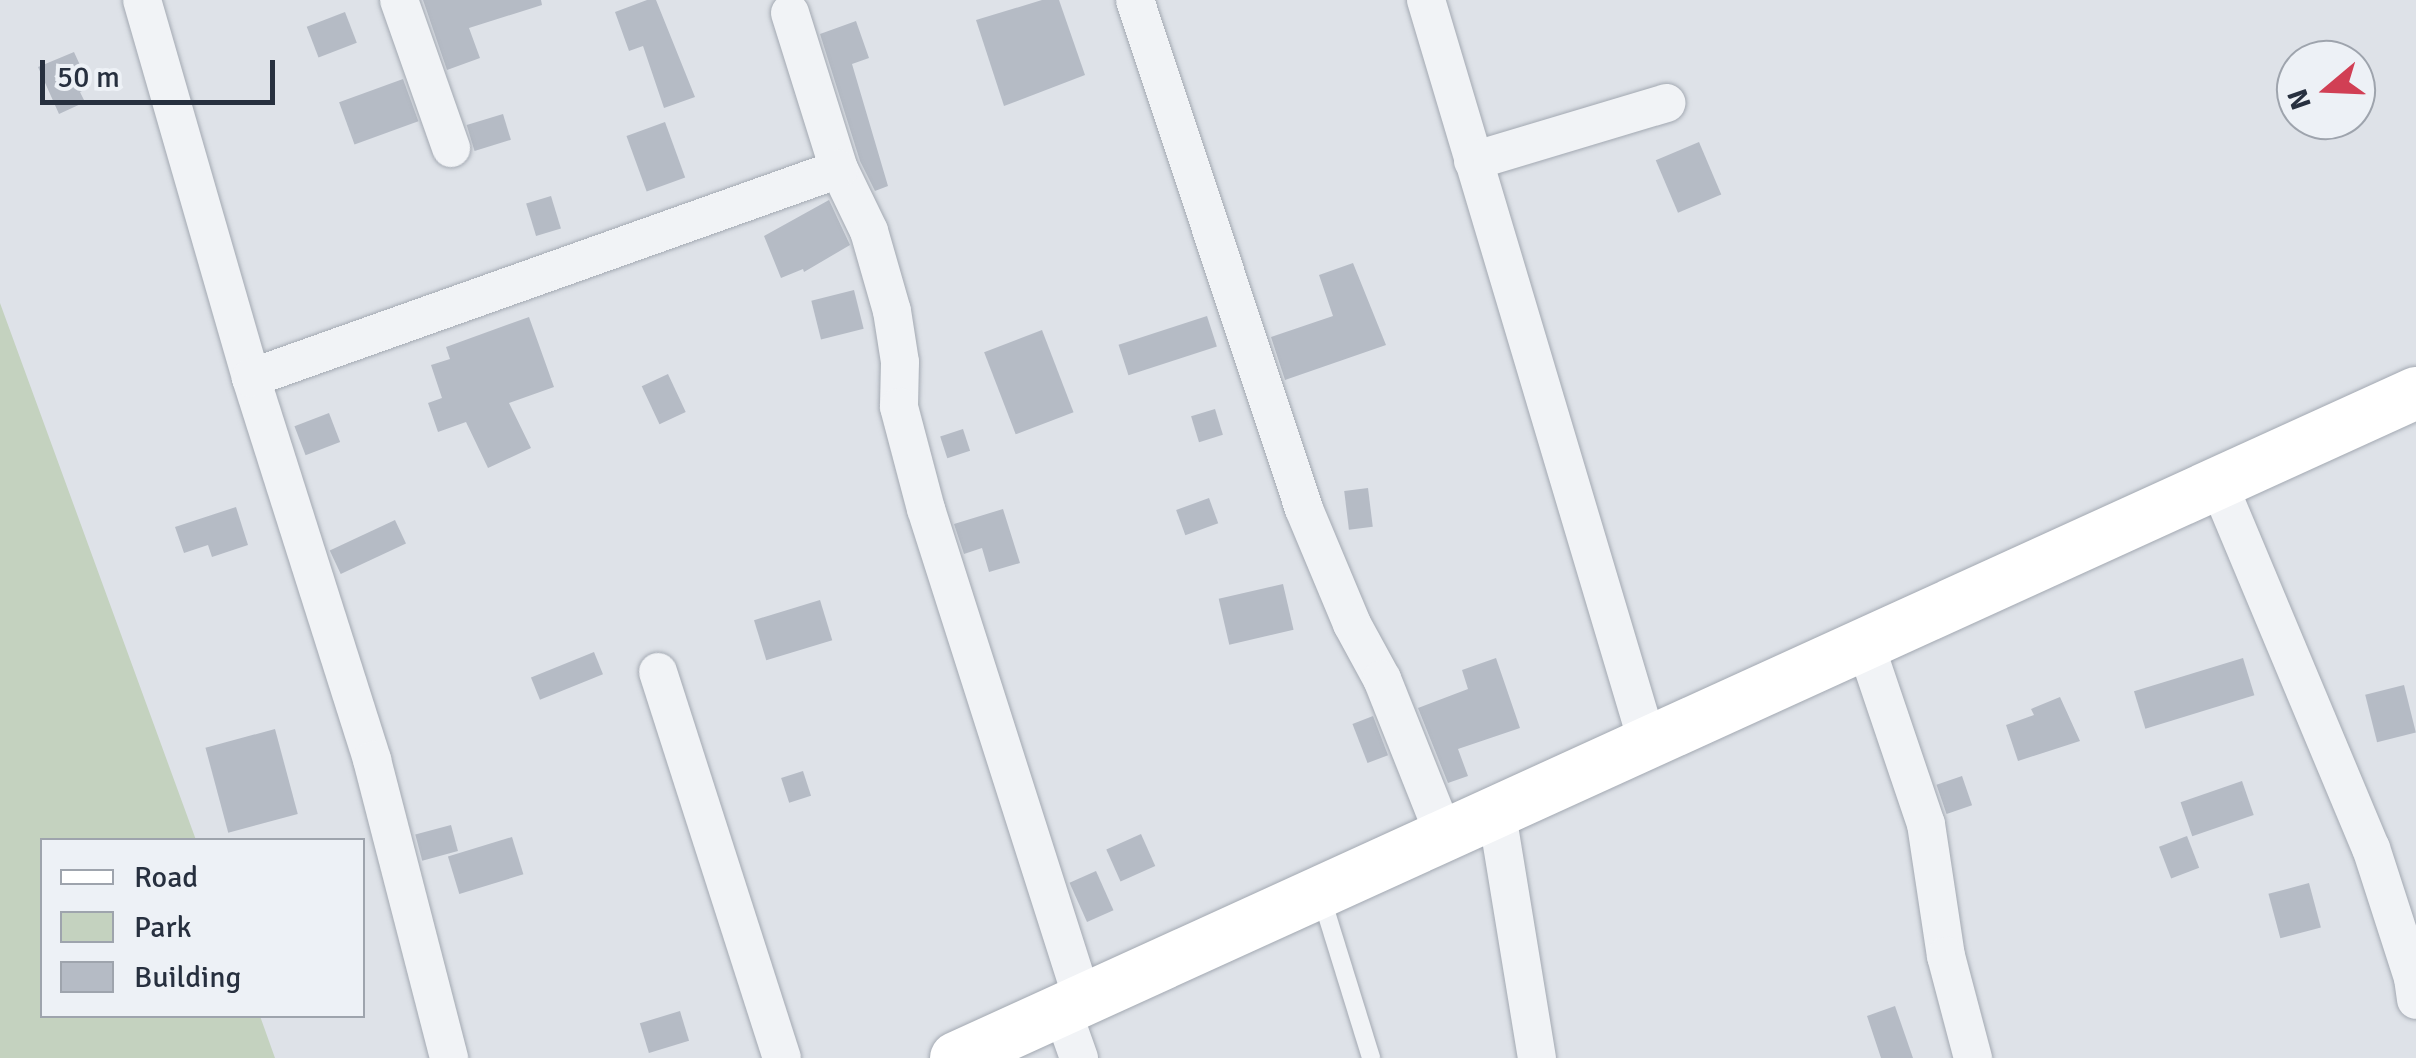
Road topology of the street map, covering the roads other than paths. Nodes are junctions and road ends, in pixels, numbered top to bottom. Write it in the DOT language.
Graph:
graph roads {
  1 [pos="142,0"];
  2 [pos="400,0"];
  3 [pos="1135,0"];
  4 [pos="1426,0"];
  5 [pos="790,13"];
  6 [pos="1666,103"];
  7 [pos="451,148"];
  8 [pos="1472,161"];
  9 [pos="839,169"];
  10 [pos="251,378"];
  11 [pos="2416,394"];
  12 [pos="2218,483"];
  13 [pos="1865,644"];
  14 [pos="658,672"];
  15 [pos="1648,740"];
  16 [pos="1497,814"];
  17 [pos="1444,838"];
  18 [pos="1321,894"];
  19 [pos="2416,1000"];
  20 [pos="1075,1023"];
  21 [pos="449,1058"];
  22 [pos="782,1058"];
  23 [pos="956,1058"];
  24 [pos="1371,1058"];
  25 [pos="1537,1058"];
  26 [pos="1972,1058"];
  1 -- 10 [label="street"];
  2 -- 7 [label="street"];
  3 -- 17 [label="street"];
  4 -- 8 [label="street"];
  5 -- 9 [label="street"];
  6 -- 8 [label="street"];
  8 -- 15 [label="street"];
  9 -- 10 [label="street"];
  9 -- 20 [label="street"];
  10 -- 21 [label="street"];
  11 -- 12 [label="street"];
  12 -- 13 [label="street"];
  12 -- 19 [label="street"];
  13 -- 15 [label="street"];
  13 -- 26 [label="street"];
  14 -- 22 [label="street"];
  15 -- 16 [label="street"];
  16 -- 17 [label="street"];
  16 -- 25 [label="street"];
  17 -- 18 [label="street"];
  18 -- 20 [label="street"];
  18 -- 24 [label="lane"];
  20 -- 23 [label="street"];
}
